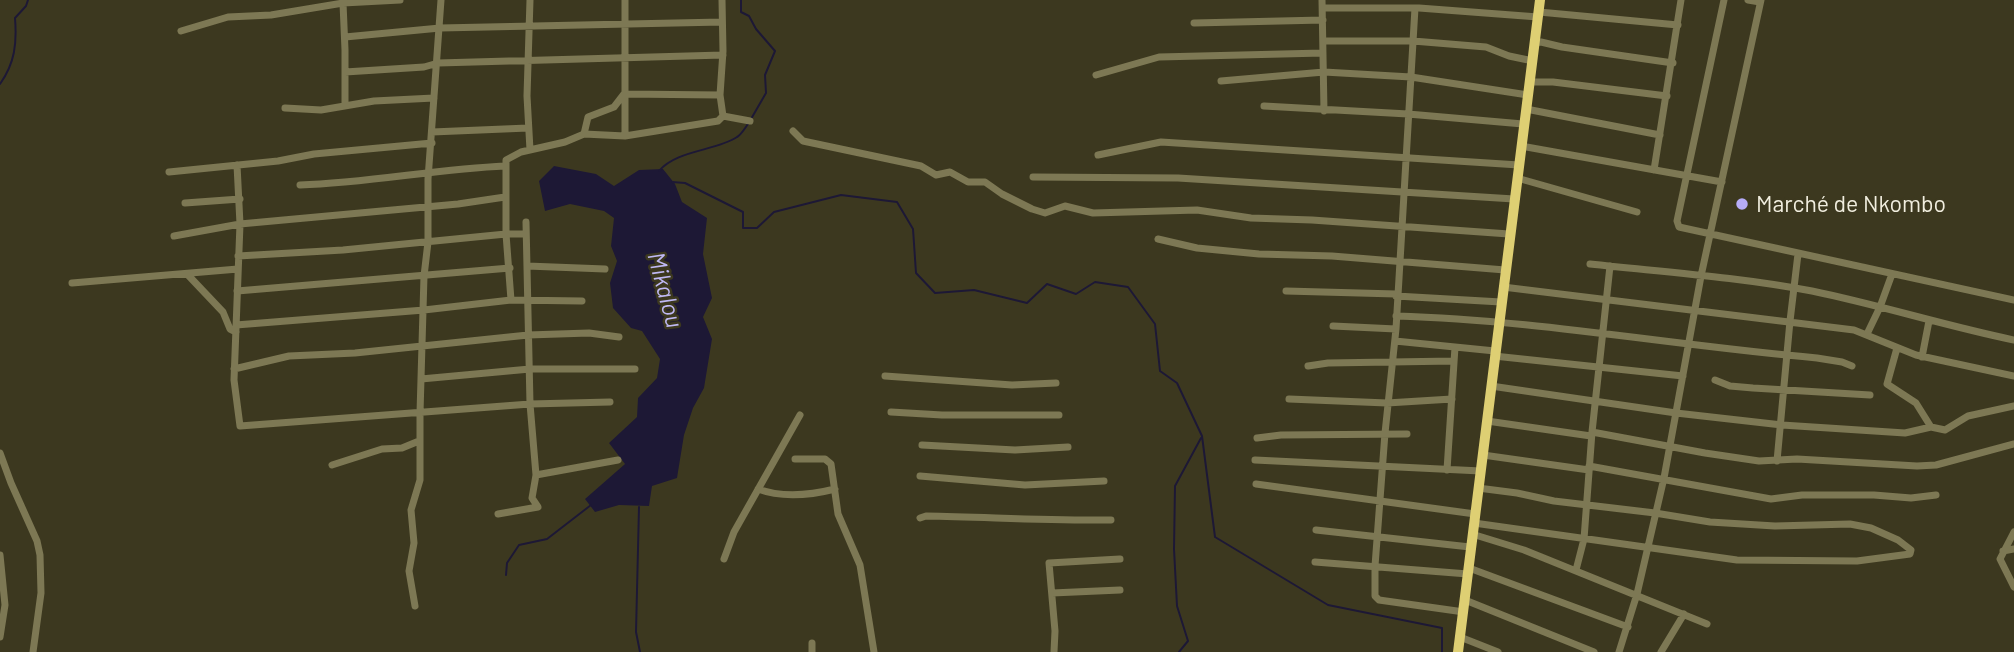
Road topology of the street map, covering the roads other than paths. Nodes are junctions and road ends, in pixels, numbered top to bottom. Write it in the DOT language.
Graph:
graph roads {
  1 [pos="400,0"];
  2 [pos="441,0"];
  3 [pos="530,0"];
  4 [pos="625,0"];
  5 [pos="722,0"];
  6 [pos="1540,0"];
  7 [pos="1681,0"];
  8 [pos="1724,0"];
  9 [pos="1748,0"];
  10 [pos="1760,1"];
  11 [pos="342,3"];
  12 [pos="1322,4"];
  13 [pos="1418,5"];
  14 [pos="1539,14"];
  15 [pos="1323,20"];
  16 [pos="722,22"];
  17 [pos="625,23"];
  18 [pos="1194,23"];
  19 [pos="530,25"];
  20 [pos="1678,25"];
  21 [pos="440,28"];
  22 [pos="181,31"];
  23 [pos="345,37"];
  24 [pos="1324,41"];
  25 [pos="1413,41"];
  26 [pos="1535,43"];
  27 [pos="1323,54"];
  28 [pos="723,55"];
  29 [pos="625,58"];
  30 [pos="528,61"];
  31 [pos="1533,61"];
  32 [pos="438,63"];
  33 [pos="1673,63"];
  34 [pos="345,72"];
  35 [pos="1324,72"];
  36 [pos="1097,75"];
  37 [pos="1411,77"];
  38 [pos="1221,81"];
  39 [pos="1530,82"];
  40 [pos="624,94"];
  41 [pos="720,95"];
  42 [pos="1528,95"];
  43 [pos="1667,96"];
  44 [pos="435,98"];
  45 [pos="345,106"];
  46 [pos="1264,106"];
  47 [pos="285,108"];
  48 [pos="1526,109"];
  49 [pos="1324,111"];
  50 [pos="1408,114"];
  51 [pos="723,116"];
  52 [pos="750,121"];
  53 [pos="1524,124"];
  54 [pos="527,128"];
  55 [pos="793,131"];
  56 [pos="432,132"];
  57 [pos="584,134"];
  58 [pos="1660,135"];
  59 [pos="625,136"];
  60 [pos="432,144"];
  61 [pos="1521,146"];
  62 [pos="530,149"];
  63 [pos="1098,155"];
  64 [pos="1406,156"];
  65 [pos="237,165"];
  66 [pos="1519,165"];
  67 [pos="505,166"];
  68 [pos="1654,170"];
  69 [pos="169,172"];
  70 [pos="429,174"];
  71 [pos="1686,176"];
  72 [pos="1033,177"];
  73 [pos="1517,178"];
  74 [pos="1722,182"];
  75 [pos="300,185"];
  76 [pos="1405,191"];
  77 [pos="505,197"];
  78 [pos="240,199"];
  79 [pos="1514,199"];
  80 [pos="185,203"];
  81 [pos="428,207"];
  82 [pos="1637,212"];
  83 [pos="526,222"];
  84 [pos="240,224"];
  85 [pos="1402,226"];
  86 [pos="506,234"];
  87 [pos="526,234"];
  88 [pos="1509,234"];
  89 [pos="1711,234"];
  90 [pos="174,236"];
  91 [pos="1158,239"];
  92 [pos="428,242"];
  93 [pos="1798,254"];
  94 [pos="238,256"];
  95 [pos="1399,262"];
  96 [pos="1590,264"];
  97 [pos="527,265"];
  98 [pos="1610,266"];
  99 [pos="510,268"];
  100 [pos="605,269"];
  101 [pos="238,270"];
  102 [pos="1505,270"];
  103 [pos="187,274"];
  104 [pos="1892,274"];
  105 [pos="424,276"];
  106 [pos="1702,276"];
  107 [pos="72,283"];
  108 [pos="1503,287"];
  109 [pos="1794,288"];
  110 [pos="237,290"];
  111 [pos="1286,290"];
  112 [pos="1396,295"];
  113 [pos="527,299"];
  114 [pos="511,300"];
  115 [pos="582,300"];
  116 [pos="1606,300"];
  117 [pos="2014,300"];
  118 [pos="1501,302"];
  119 [pos="1880,307"];
  120 [pos="424,310"];
  121 [pos="1695,311"];
  122 [pos="1396,316"];
  123 [pos="1498,320"];
  124 [pos="1790,321"];
  125 [pos="1929,321"];
  126 [pos="1333,326"];
  127 [pos="236,329"];
  128 [pos="1396,329"];
  129 [pos="1603,334"];
  130 [pos="1867,334"];
  131 [pos="528,335"];
  132 [pos="619,337"];
  133 [pos="2014,340"];
  134 [pos="1395,341"];
  135 [pos="1689,344"];
  136 [pos="423,345"];
  137 [pos="1455,347"];
  138 [pos="1897,348"];
  139 [pos="1495,354"];
  140 [pos="1788,355"];
  141 [pos="1922,357"];
  142 [pos="1454,361"];
  143 [pos="1392,363"];
  144 [pos="1308,366"];
  145 [pos="1852,366"];
  146 [pos="1598,368"];
  147 [pos="234,369"];
  148 [pos="530,369"];
  149 [pos="635,369"];
  150 [pos="885,376"];
  151 [pos="1683,376"];
  152 [pos="2014,376"];
  153 [pos="421,379"];
  154 [pos="1715,380"];
  155 [pos="1056,383"];
  156 [pos="1492,386"];
  157 [pos="1784,389"];
  158 [pos="1870,395"];
  159 [pos="1289,399"];
  160 [pos="1452,399"];
  161 [pos="610,402"];
  162 [pos="1595,402"];
  163 [pos="1387,403"];
  164 [pos="530,404"];
  165 [pos="2014,406"];
  166 [pos="891,412"];
  167 [pos="420,413"];
  168 [pos="1676,413"];
  169 [pos="800,415"];
  170 [pos="1059,415"];
  171 [pos="1487,421"];
  172 [pos="1782,425"];
  173 [pos="1931,427"];
  174 [pos="1385,433"];
  175 [pos="1407,434"];
  176 [pos="1592,434"];
  177 [pos="1257,438"];
  178 [pos="419,441"];
  179 [pos="2014,444"];
  180 [pos="922,445"];
  181 [pos="1669,446"];
  182 [pos="1068,447"];
  183 [pos="0,453"];
  184 [pos="1483,455"];
  185 [pos="618,460"];
  186 [pos="795,460"];
  187 [pos="1255,460"];
  188 [pos="1777,461"];
  189 [pos="332,465"];
  190 [pos="1382,467"];
  191 [pos="1589,468"];
  192 [pos="1447,470"];
  193 [pos="1480,471"];
  194 [pos="536,475"];
  195 [pos="920,476"];
  196 [pos="1664,478"];
  197 [pos="1104,481"];
  198 [pos="1256,484"];
  199 [pos="1478,488"];
  200 [pos="758,489"];
  201 [pos="835,489"];
  202 [pos="1936,495"];
  203 [pos="1380,500"];
  204 [pos="1587,506"];
  205 [pos="1655,513"];
  206 [pos="498,514"];
  207 [pos="920,518"];
  208 [pos="1111,520"];
  209 [pos="1474,523"];
  210 [pos="1316,530"];
  211 [pos="2014,532"];
  212 [pos="1377,536"];
  213 [pos="1584,539"];
  214 [pos="1471,547"];
  215 [pos="1648,547"];
  216 [pos="2014,549"];
  217 [pos="2003,551"];
  218 [pos="0,555"];
  219 [pos="724,559"];
  220 [pos="1120,559"];
  221 [pos="1315,562"];
  222 [pos="1375,566"];
  223 [pos="1,567"];
  224 [pos="1576,570"];
  225 [pos="1469,571"];
  226 [pos="2014,587"];
  227 [pos="1120,590"];
  228 [pos="1052,593"];
  229 [pos="1637,594"];
  230 [pos="2,598"];
  231 [pos="1465,600"];
  232 [pos="415,606"];
  233 [pos="1464,612"];
  234 [pos="1684,614"];
  235 [pos="1707,624"];
  236 [pos="1628,627"];
  237 [pos="0,637"];
  238 [pos="1460,637"];
  239 [pos="812,643"];
  240 [pos="33,652"];
  241 [pos="812,652"];
  242 [pos="874,652"];
  243 [pos="1054,652"];
  244 [pos="1458,652"];
  245 [pos="1498,652"];
  246 [pos="1594,652"];
  247 [pos="1619,652"];
  248 [pos="1661,652"];
  1 -- 11 [label="street"];
  2 -- 21 [label="street"];
  3 -- 19 [label="street"];
  4 -- 17 [label="street"];
  5 -- 16 [label="street"];
  6 -- 14 [label="highway"];
  7 -- 20 [label="street"];
  8 -- 71 [label="street"];
  9 -- 10 [label="street"];
  10 -- 74 [label="street"];
  11 -- 22 [label="street"];
  11 -- 23 [label="street"];
  12 -- 13 [label="street"];
  12 -- 15 [label="street"];
  13 -- 14 [label="street"];
  13 -- 25 [label="street"];
  14 -- 20 [label="street"];
  14 -- 26 [label="highway"];
  15 -- 18 [label="street"];
  15 -- 24 [label="street"];
  16 -- 17 [label="street"];
  16 -- 28 [label="street"];
  17 -- 19 [label="street"];
  17 -- 29 [label="street"];
  19 -- 21 [label="street"];
  19 -- 30 [label="street"];
  20 -- 33 [label="street"];
  21 -- 23 [label="street"];
  21 -- 32 [label="street"];
  23 -- 34 [label="street"];
  24 -- 25 [label="street"];
  24 -- 27 [label="street"];
  25 -- 31 [label="street"];
  25 -- 37 [label="street"];
  26 -- 31 [label="highway"];
  26 -- 33 [label="street"];
  27 -- 35 [label="street"];
  27 -- 36 [label="street"];
  28 -- 29 [label="street"];
  28 -- 41 [label="street"];
  29 -- 30 [label="street"];
  29 -- 40 [label="street"];
  30 -- 32 [label="street"];
  30 -- 54 [label="street"];
  31 -- 39 [label="highway"];
  32 -- 34 [label="street"];
  32 -- 44 [label="street"];
  33 -- 43 [label="street"];
  34 -- 45 [label="street"];
  35 -- 37 [label="street"];
  35 -- 38 [label="street"];
  35 -- 49 [label="street"];
  37 -- 42 [label="street"];
  37 -- 50 [label="street"];
  39 -- 42 [label="highway"];
  39 -- 43 [label="street"];
  40 -- 41 [label="street"];
  40 -- 57 [label="street"];
  40 -- 59 [label="street"];
  41 -- 51 [label="street"];
  42 -- 48 [label="highway"];
  43 -- 58 [label="street"];
  44 -- 45 [label="street"];
  44 -- 56 [label="street"];
  45 -- 47 [label="street"];
  46 -- 49 [label="street"];
  48 -- 53 [label="highway"];
  48 -- 58 [label="street"];
  49 -- 50 [label="street"];
  50 -- 53 [label="street"];
  50 -- 64 [label="street"];
  51 -- 52 [label="street"];
  51 -- 59 [label="street"];
  53 -- 61 [label="highway"];
  54 -- 56 [label="street"];
  54 -- 62 [label="street"];
  55 -- 85 [label="street"];
  56 -- 60 [label="street"];
  57 -- 59 [label="street"];
  57 -- 62 [label="street"];
  58 -- 68 [label="street"];
  60 -- 65 [label="street"];
  60 -- 70 [label="street"];
  61 -- 66 [label="highway"];
  61 -- 68 [label="street"];
  62 -- 67 [label="street"];
  63 -- 64 [label="street"];
  64 -- 66 [label="street"];
  64 -- 76 [label="street"];
  65 -- 69 [label="street"];
  65 -- 78 [label="street"];
  66 -- 73 [label="highway"];
  67 -- 70 [label="street"];
  67 -- 77 [label="street"];
  68 -- 71 [label="street"];
  70 -- 75 [label="street"];
  70 -- 81 [label="street"];
  71 -- 74 [label="street"];
  71 -- 89 [label="street"];
  72 -- 76 [label="street"];
  73 -- 79 [label="highway"];
  73 -- 82 [label="street"];
  74 -- 89 [label="street"];
  76 -- 79 [label="street"];
  76 -- 85 [label="street"];
  77 -- 81 [label="street"];
  77 -- 86 [label="street"];
  78 -- 80 [label="street"];
  78 -- 84 [label="street"];
  79 -- 88 [label="highway"];
  81 -- 84 [label="street"];
  81 -- 92 [label="street"];
  83 -- 87 [label="street"];
  84 -- 90 [label="street"];
  84 -- 94 [label="street"];
  85 -- 88 [label="street"];
  85 -- 95 [label="street"];
  86 -- 87 [label="street"];
  86 -- 92 [label="street"];
  86 -- 99 [label="street"];
  87 -- 97 [label="street"];
  88 -- 102 [label="highway"];
  89 -- 93 [label="street"];
  89 -- 106 [label="street"];
  91 -- 95 [label="street"];
  92 -- 94 [label="street"];
  92 -- 105 [label="street"];
  93 -- 104 [label="street"];
  93 -- 109 [label="street"];
  94 -- 101 [label="street"];
  95 -- 102 [label="street"];
  95 -- 112 [label="street"];
  96 -- 98 [label="street"];
  97 -- 100 [label="street"];
  97 -- 113 [label="street"];
  98 -- 106 [label="street"];
  98 -- 116 [label="street"];
  99 -- 105 [label="street"];
  99 -- 114 [label="street"];
  101 -- 103 [label="street"];
  101 -- 110 [label="street"];
  102 -- 108 [label="highway"];
  103 -- 107 [label="street"];
  103 -- 127 [label="street"];
  104 -- 117 [label="street"];
  104 -- 119 [label="street"];
  105 -- 110 [label="street"];
  105 -- 120 [label="street"];
  106 -- 109 [label="street"];
  106 -- 121 [label="street"];
  108 -- 116 [label="street"];
  108 -- 118 [label="highway"];
  109 -- 119 [label="street"];
  109 -- 124 [label="street"];
  110 -- 127 [label="street"];
  111 -- 112 [label="street"];
  112 -- 118 [label="street"];
  112 -- 122 [label="street"];
  113 -- 114 [label="street"];
  113 -- 115 [label="street"];
  113 -- 131 [label="street"];
  114 -- 120 [label="street"];
  116 -- 121 [label="street"];
  116 -- 129 [label="street"];
  118 -- 123 [label="highway"];
  119 -- 125 [label="street"];
  119 -- 130 [label="street"];
  120 -- 127 [label="street"];
  120 -- 136 [label="street"];
  121 -- 124 [label="street"];
  121 -- 135 [label="street"];
  122 -- 123 [label="street"];
  122 -- 128 [label="street"];
  123 -- 129 [label="street"];
  123 -- 139 [label="highway"];
  124 -- 130 [label="street"];
  124 -- 140 [label="street"];
  125 -- 133 [label="street"];
  125 -- 141 [label="street"];
  126 -- 128 [label="street"];
  127 -- 147 [label="street"];
  128 -- 134 [label="street"];
  129 -- 135 [label="street"];
  129 -- 146 [label="street"];
  130 -- 138 [label="street"];
  131 -- 132 [label="street"];
  131 -- 136 [label="street"];
  131 -- 148 [label="street"];
  134 -- 137 [label="street"];
  134 -- 143 [label="street"];
  135 -- 140 [label="street"];
  135 -- 151 [label="street"];
  136 -- 147 [label="street"];
  136 -- 153 [label="street"];
  137 -- 139 [label="street"];
  137 -- 142 [label="street"];
  138 -- 141 [label="street"];
  138 -- 173 [label="street"];
  139 -- 146 [label="street"];
  139 -- 156 [label="highway"];
  140 -- 145 [label="street"];
  140 -- 157 [label="street"];
  141 -- 152 [label="street"];
  142 -- 143 [label="street"];
  142 -- 160 [label="street"];
  143 -- 144 [label="street"];
  143 -- 163 [label="street"];
  146 -- 151 [label="street"];
  146 -- 162 [label="street"];
  147 -- 167 [label="street"];
  148 -- 149 [label="street"];
  148 -- 153 [label="street"];
  148 -- 164 [label="street"];
  150 -- 155 [label="street"];
  151 -- 168 [label="street"];
  153 -- 167 [label="street"];
  154 -- 157 [label="street"];
  156 -- 162 [label="street"];
  156 -- 171 [label="highway"];
  157 -- 158 [label="street"];
  157 -- 172 [label="street"];
  159 -- 163 [label="street"];
  160 -- 163 [label="street"];
  160 -- 192 [label="street"];
  161 -- 164 [label="street"];
  162 -- 168 [label="street"];
  162 -- 176 [label="street"];
  163 -- 174 [label="street"];
  164 -- 167 [label="street"];
  164 -- 194 [label="street"];
  165 -- 173 [label="street"];
  166 -- 170 [label="street"];
  167 -- 178 [label="street"];
  168 -- 172 [label="street"];
  168 -- 181 [label="street"];
  169 -- 200 [label="street"];
  171 -- 176 [label="street"];
  171 -- 184 [label="highway"];
  172 -- 173 [label="street"];
  172 -- 188 [label="street"];
  174 -- 175 [label="street"];
  174 -- 177 [label="street"];
  174 -- 190 [label="street"];
  176 -- 181 [label="street"];
  176 -- 191 [label="street"];
  178 -- 189 [label="street"];
  178 -- 232 [label="street"];
  179 -- 188 [label="street"];
  180 -- 182 [label="street"];
  181 -- 188 [label="street"];
  181 -- 196 [label="street"];
  183 -- 240 [label="street"];
  184 -- 191 [label="street"];
  184 -- 193 [label="highway"];
  185 -- 194 [label="street"];
  186 -- 201 [label="street"];
  187 -- 190 [label="street"];
  190 -- 192 [label="street"];
  190 -- 203 [label="street"];
  191 -- 196 [label="street"];
  191 -- 204 [label="street"];
  192 -- 193 [label="street"];
  193 -- 199 [label="highway"];
  194 -- 206 [label="street"];
  195 -- 197 [label="street"];
  196 -- 202 [label="street"];
  196 -- 205 [label="street"];
  198 -- 203 [label="street"];
  199 -- 204 [label="street"];
  199 -- 209 [label="highway"];
  200 -- 201 [label="street"];
  200 -- 219 [label="street"];
  201 -- 242 [label="street"];
  203 -- 209 [label="street"];
  203 -- 212 [label="street"];
  204 -- 205 [label="street"];
  204 -- 213 [label="street"];
  205 -- 215 [label="street"];
  205 -- 215 [label="street"];
  207 -- 208 [label="street"];
  209 -- 213 [label="street"];
  209 -- 214 [label="highway"];
  209 -- 224 [label="street"];
  210 -- 212 [label="street"];
  211 -- 217 [label="street"];
  212 -- 214 [label="street"];
  212 -- 222 [label="street"];
  213 -- 215 [label="street"];
  213 -- 224 [label="street"];
  214 -- 225 [label="highway"];
  215 -- 229 [label="street"];
  216 -- 217 [label="street"];
  217 -- 226 [label="street"];
  218 -- 223 [label="street"];
  220 -- 228 [label="street"];
  221 -- 222 [label="street"];
  222 -- 225 [label="street"];
  222 -- 233 [label="street"];
  223 -- 230 [label="street"];
  224 -- 229 [label="street"];
  225 -- 231 [label="highway"];
  225 -- 236 [label="street"];
  227 -- 228 [label="street"];
  228 -- 243 [label="street"];
  229 -- 234 [label="street"];
  229 -- 236 [label="street"];
  230 -- 237 [label="street"];
  231 -- 233 [label="highway"];
  231 -- 246 [label="street"];
  233 -- 238 [label="highway"];
  234 -- 235 [label="street"];
  234 -- 248 [label="street"];
  236 -- 247 [label="street"];
  238 -- 244 [label="highway"];
  238 -- 245 [label="street"];
  239 -- 241 [label="street"];
}
